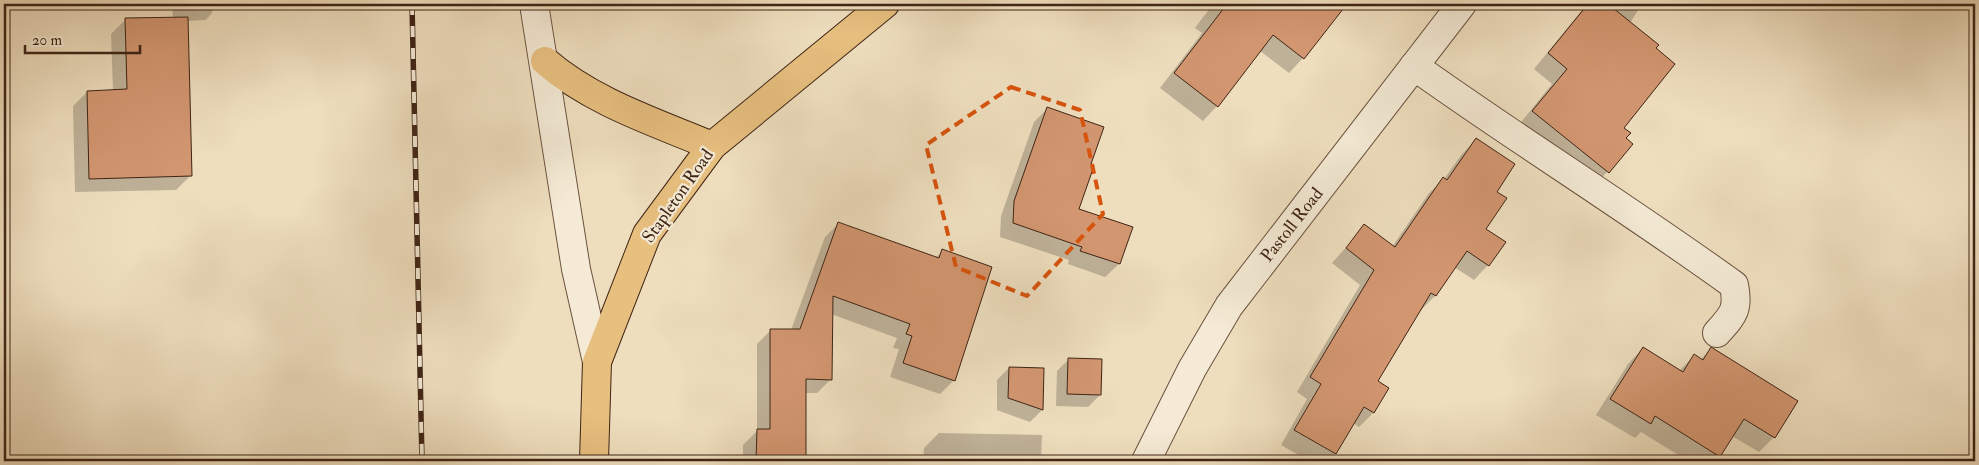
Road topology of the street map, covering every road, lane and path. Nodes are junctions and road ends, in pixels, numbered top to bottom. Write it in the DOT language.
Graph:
graph roads {
  1 [pos="534,4"];
  2 [pos="886,4"];
  3 [pos="1462,4"];
  4 [pos="545,61"];
  5 [pos="1414,66"];
  6 [pos="712,146"];
  7 [pos="1717,333"];
  8 [pos="597,362"];
  9 [pos="594,461"];
  10 [pos="1146,461"];
  1 -- 4 [label="street"];
  2 -- 6 [label="main road, Stapleton Road"];
  3 -- 5 [label="street, Pastoll Road"];
  4 -- 6 [label="main road"];
  4 -- 8 [label="street"];
  5 -- 7 [label="street"];
  5 -- 10 [label="street, Pastoll Road"];
  6 -- 8 [label="main road, Stapleton Road"];
  8 -- 9 [label="main road, Stapleton Road"];
}
